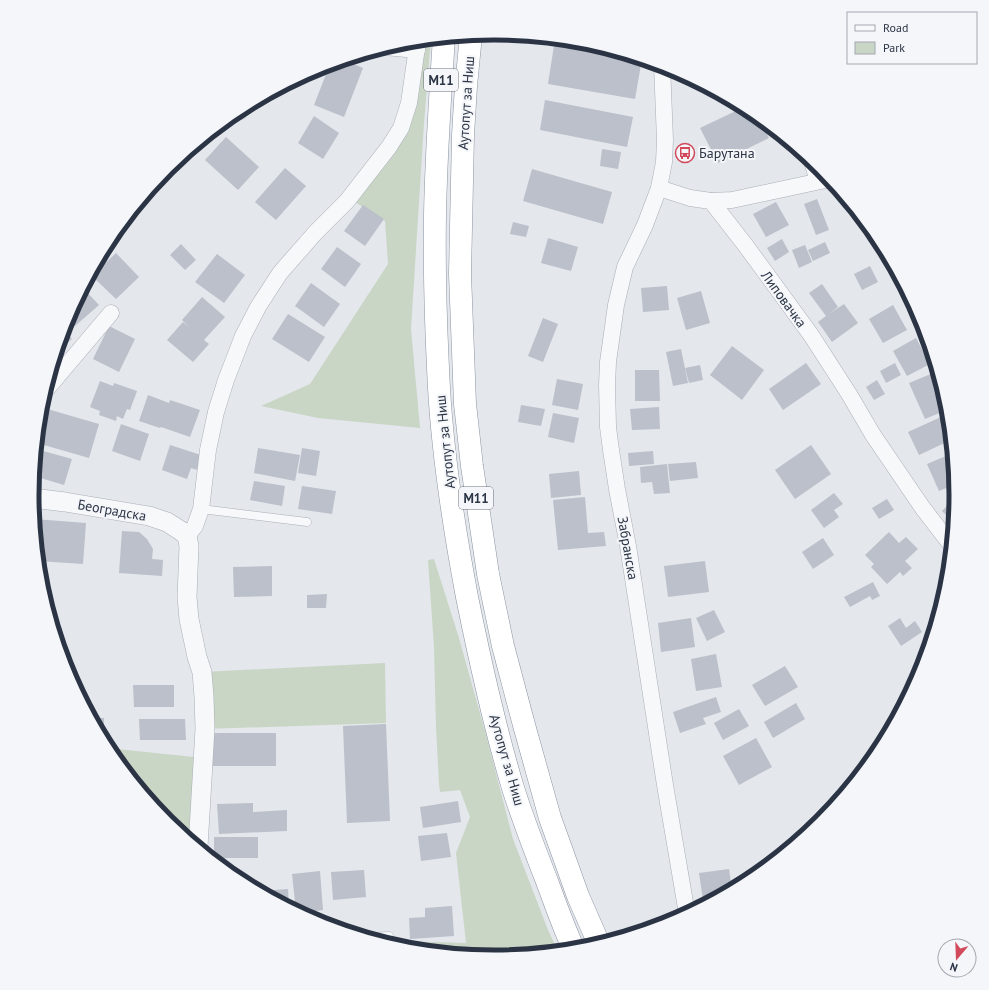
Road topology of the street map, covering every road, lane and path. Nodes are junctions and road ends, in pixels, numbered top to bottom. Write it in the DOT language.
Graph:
graph roads {
  1 [pos="471,40"];
  2 [pos="444,42"];
  3 [pos="417,46"];
  4 [pos="662,72"];
  5 [pos="809,166"];
  6 [pos="823,180"];
  7 [pos="814,182"];
  8 [pos="659,188"];
  9 [pos="711,201"];
  10 [pos="111,313"];
  11 [pos="54,380"];
  12 [pos="39,499"];
  13 [pos="201,509"];
  14 [pos="307,522"];
  15 [pos="186,536"];
  16 [pos="947,540"];
  17 [pos="198,841"];
  18 [pos="686,908"];
  19 [pos="382,936"];
  20 [pos="389,936"];
  21 [pos="597,939"];
  22 [pos="572,944"];
  1 -- 21 [label="highway, Аутопут за Ниш / M11"];
  2 -- 22 [label="highway, Аутопут за Ниш / M11"];
  3 -- 13 [label="street"];
  4 -- 8 [label="street"];
  5 -- 7 [label="lane"];
  6 -- 7 [label="street"];
  7 -- 9 [label="street"];
  8 -- 9 [label="street"];
  8 -- 18 [label="street, Забранска"];
  9 -- 16 [label="street, Липовачка"];
  10 -- 11 [label="street"];
  12 -- 15 [label="street, Београдска"];
  13 -- 14 [label="lane"];
  13 -- 15 [label="street"];
  15 -- 17 [label="street"];
  19 -- 20 [label="lane"];
}
